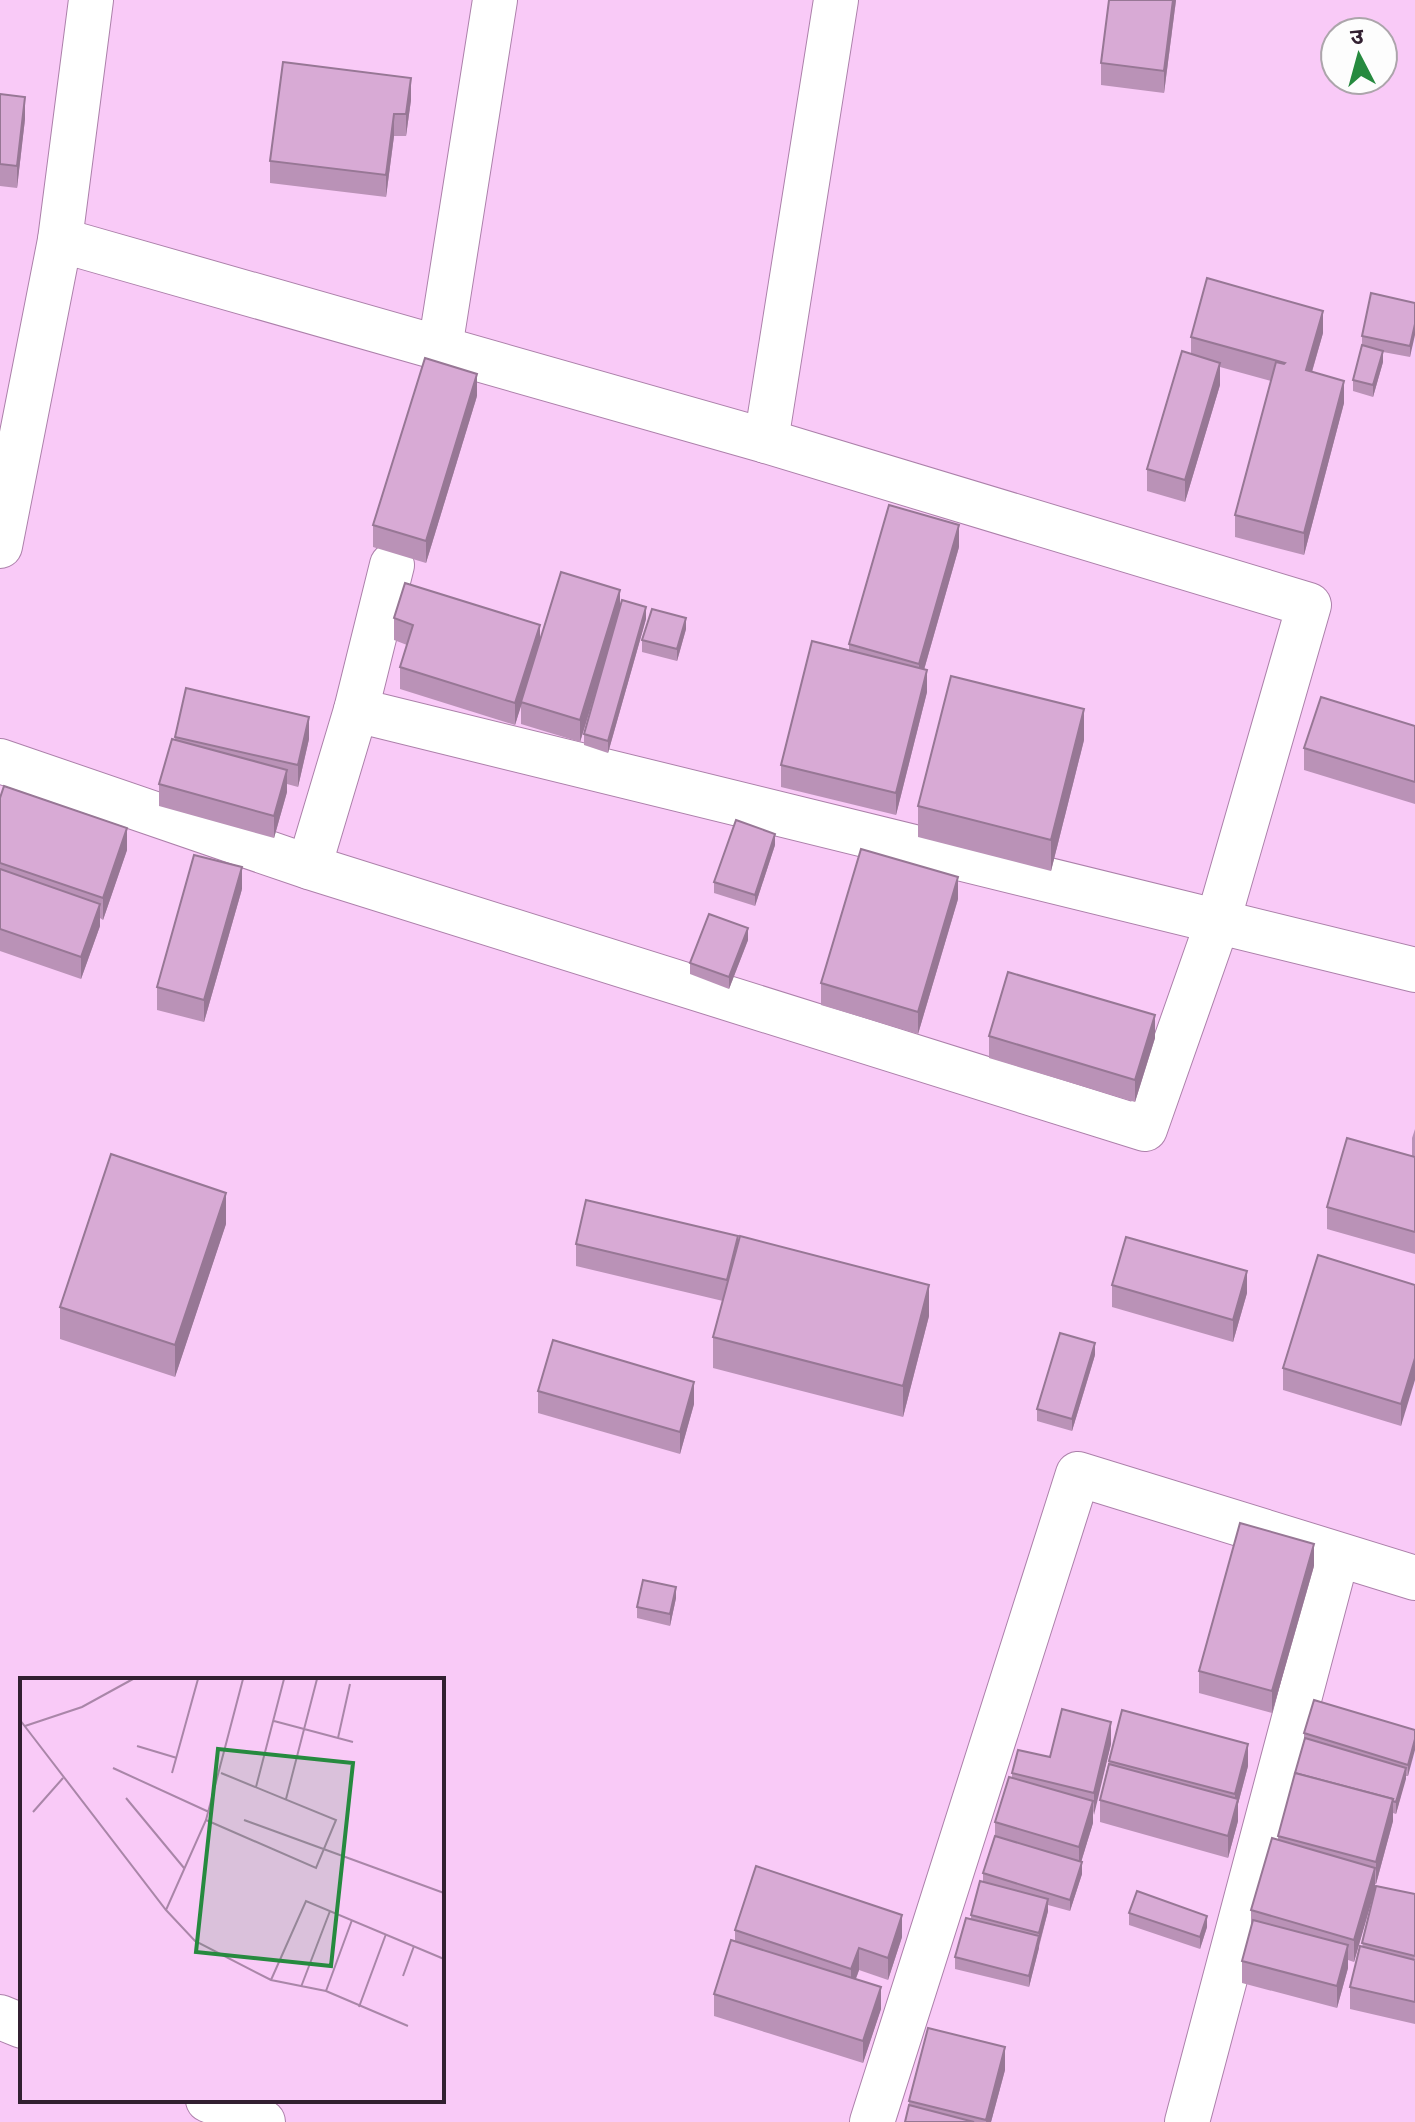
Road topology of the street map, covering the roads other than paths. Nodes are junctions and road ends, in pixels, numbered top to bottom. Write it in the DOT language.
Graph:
graph roads {
  1 [pos="91,0"];
  2 [pos="495,0"];
  3 [pos="836,0"];
  4 [pos="60,240"];
  5 [pos="440,348"];
  6 [pos="766,441"];
  7 [pos="0,546"];
  8 [pos="392,565"];
  9 [pos="356,710"];
  10 [pos="0,761"];
  11 [pos="309,867"];
  12 [pos="1218,921"];
  13 [pos="1415,970"];
  14 [pos="1337,1556"];
  15 [pos="1415,1578"];
  16 [pos="0,2017"];
  17 [pos="20,2025"];
  18 [pos="213,2102"];
  19 [pos="263,2122"];
  20 [pos="872,2122"];
  21 [pos="1187,2122"];
  1 -- 4 [label="street"];
  2 -- 5 [label="street"];
  3 -- 6 [label="street"];
  4 -- 5 [label="street"];
  4 -- 7 [label="street"];
  5 -- 6 [label="street"];
  6 -- 12 [label="street"];
  8 -- 9 [label="street"];
  9 -- 11 [label="street"];
  9 -- 12 [label="street"];
  10 -- 11 [label="street"];
  11 -- 12 [label="street"];
  12 -- 13 [label="street"];
  14 -- 15 [label="street"];
  14 -- 20 [label="street"];
  14 -- 21 [label="street"];
  16 -- 17 [label="street"];
  18 -- 19 [label="street"];
}
